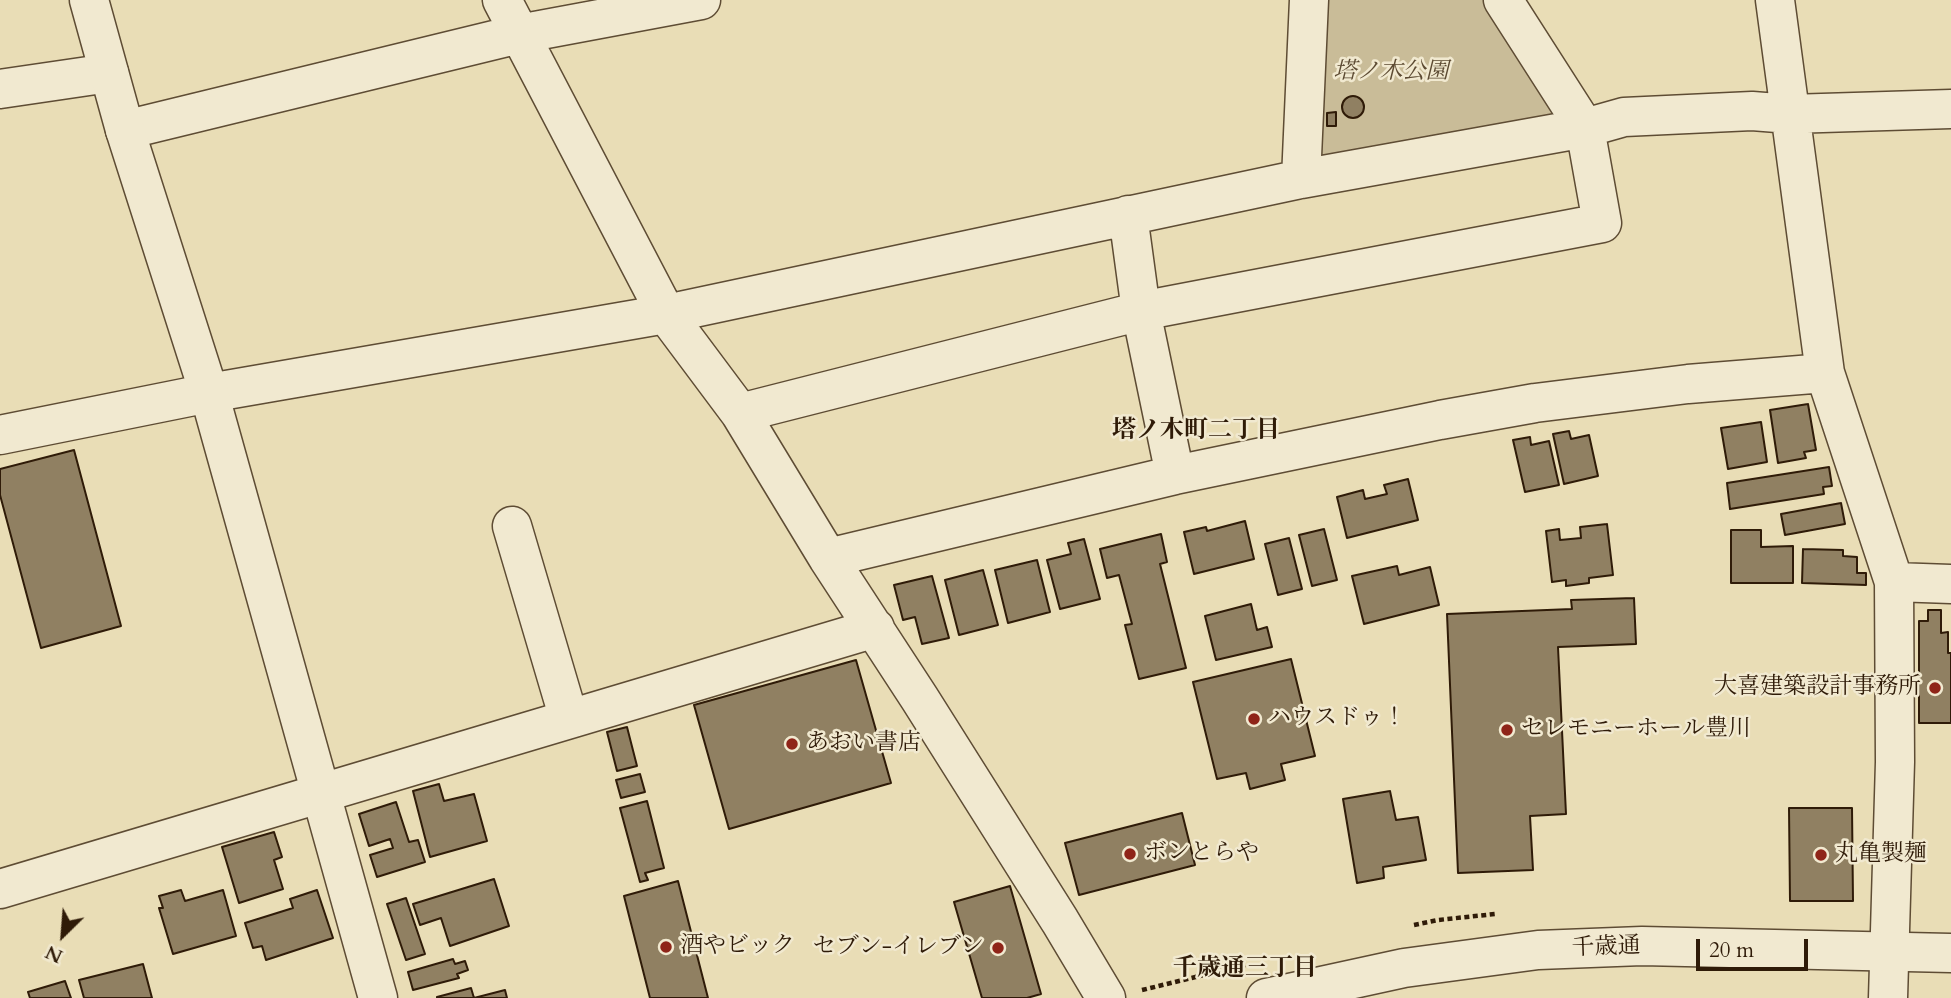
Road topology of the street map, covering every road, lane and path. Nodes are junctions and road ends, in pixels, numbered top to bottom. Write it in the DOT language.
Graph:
graph roads {
  1 [pos="89,0"];
  2 [pos="502,0"];
  3 [pos="701,0"];
  4 [pos="1309,0"];
  5 [pos="1503,0"];
  6 [pos="1775,0"];
  7 [pos="519,34"];
  8 [pos="109,73"];
  9 [pos="0,89"];
  10 [pos="1951,109"];
  11 [pos="1790,114"];
  12 [pos="1585,128"];
  13 [pos="125,130"];
  14 [pos="1301,179"];
  15 [pos="1128,215"];
  16 [pos="1141,311"];
  17 [pos="666,314"];
  18 [pos="1825,373"];
  19 [pos="209,393"];
  20 [pos="740,413"];
  21 [pos="0,435"];
  22 [pos="1175,475"];
  23 [pos="512,526"];
  24 [pos="828,558"];
  25 [pos="1894,582"];
  26 [pos="1951,584"];
  27 [pos="875,628"];
  28 [pos="569,719"];
  29 [pos="321,793"];
  30 [pos="0,888"];
  31 [pos="1889,951"];
  32 [pos="1951,953"];
  33 [pos="378,998"];
  34 [pos="1106,998"];
  35 [pos="1266,998"];
  36 [pos="1888,998"];
  1 -- 8 [label="street"];
  2 -- 7 [label="street"];
  3 -- 7 [label="street"];
  4 -- 14 [label="street"];
  5 -- 12 [label="street"];
  6 -- 11 [label="street"];
  7 -- 13 [label="street"];
  7 -- 17 [label="street"];
  8 -- 9 [label="street"];
  8 -- 13 [label="street"];
  10 -- 11 [label="street"];
  11 -- 12 [label="street"];
  11 -- 18 [label="street"];
  12 -- 14 [label="street"];
  12 -- 16 [label="street"];
  13 -- 19 [label="street"];
  14 -- 15 [label="street"];
  15 -- 16 [label="street"];
  15 -- 17 [label="street"];
  16 -- 20 [label="street"];
  16 -- 22 [label="street"];
  17 -- 19 [label="street"];
  17 -- 20 [label="street"];
  18 -- 22 [label="street"];
  18 -- 25 [label="street"];
  19 -- 21 [label="street"];
  19 -- 29 [label="street"];
  20 -- 24 [label="street"];
  22 -- 24 [label="street"];
  23 -- 28 [label="street"];
  24 -- 27 [label="street"];
  25 -- 26 [label="street"];
  25 -- 31 [label="street"];
  27 -- 28 [label="street"];
  27 -- 34 [label="street"];
  28 -- 29 [label="street"];
  29 -- 30 [label="street"];
  29 -- 33 [label="street"];
  31 -- 32 [label="street, 千歳通"];
  31 -- 35 [label="street, 千歳通"];
  31 -- 36 [label="street"];
}
